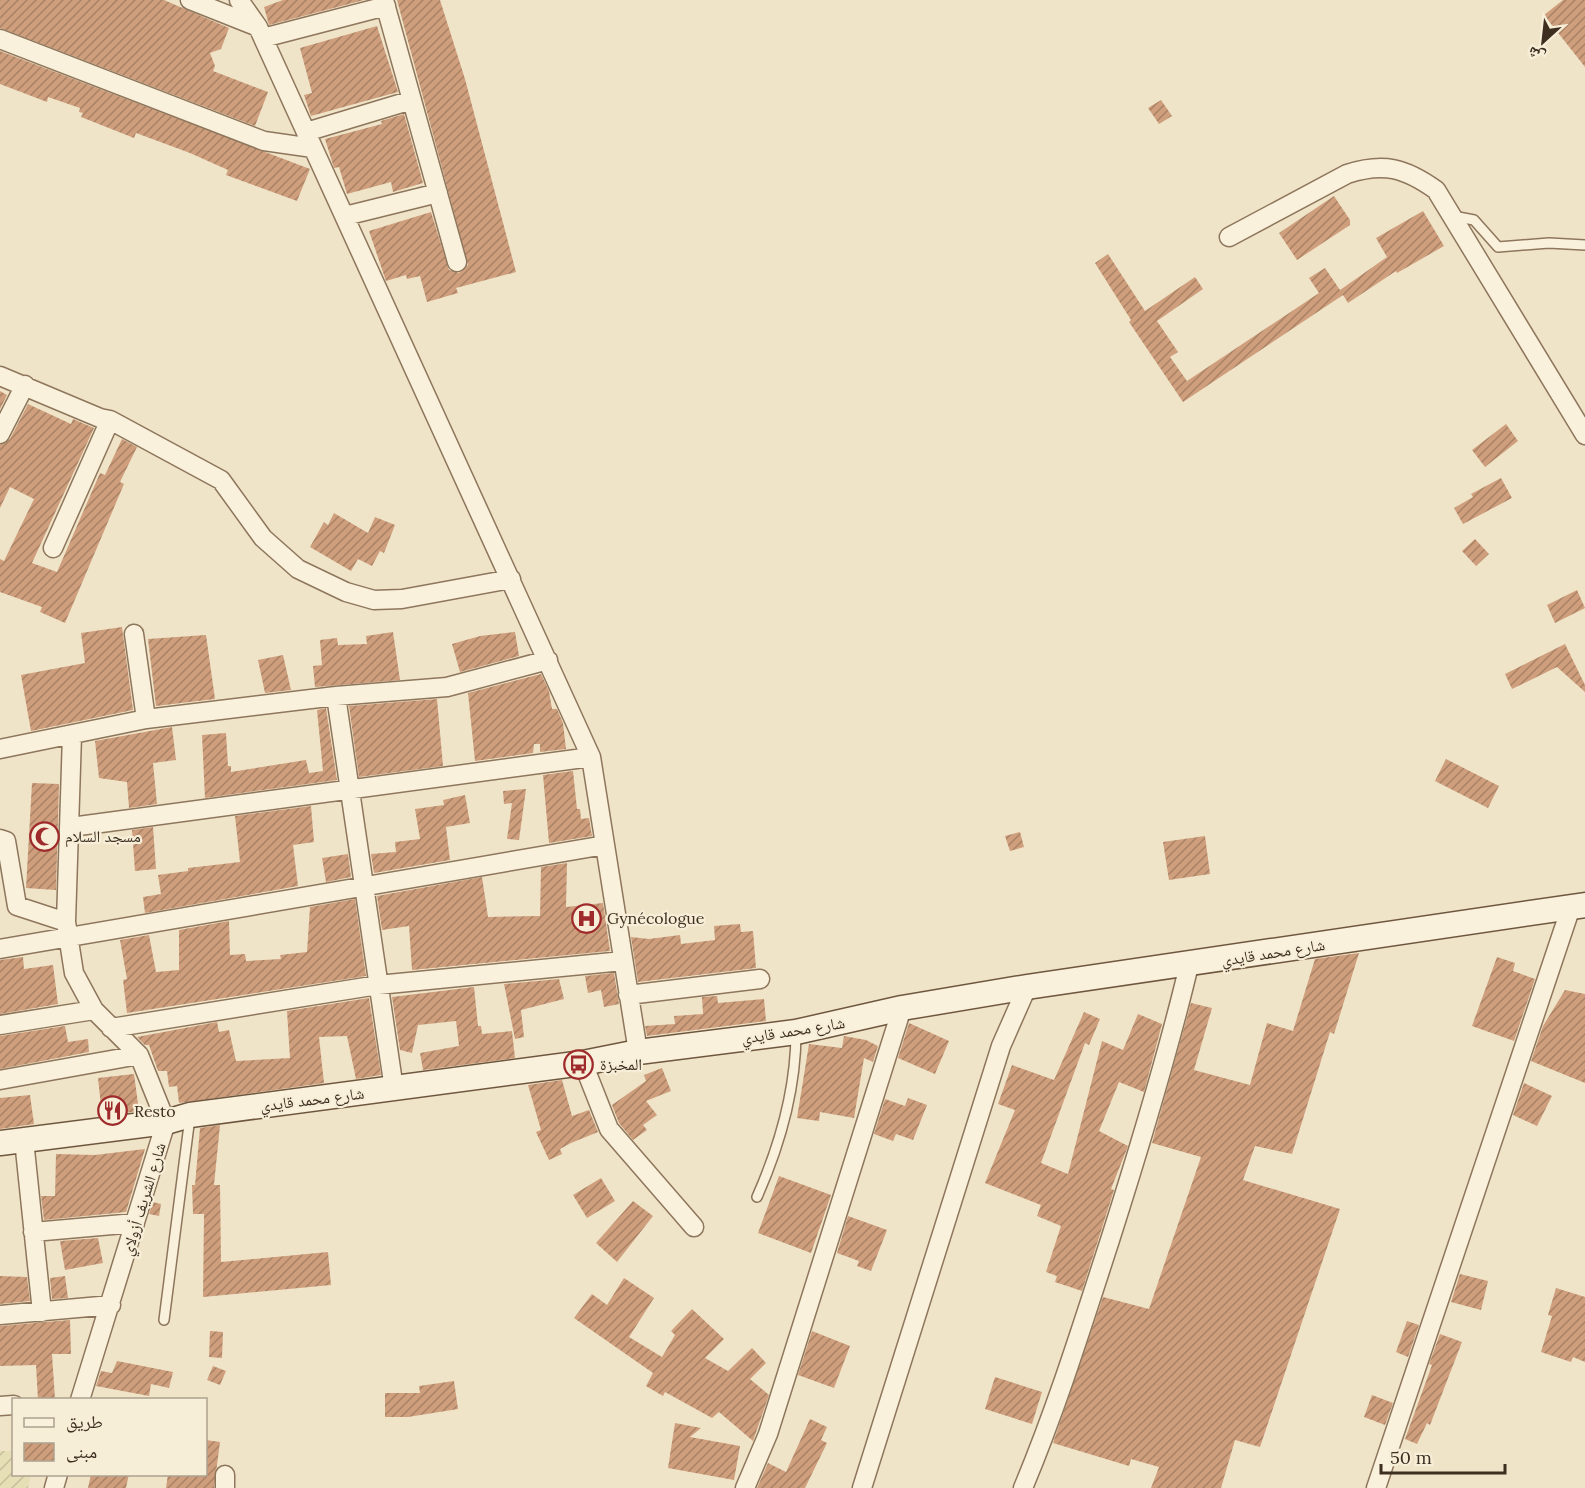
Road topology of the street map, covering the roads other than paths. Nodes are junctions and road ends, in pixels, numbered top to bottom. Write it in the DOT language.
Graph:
graph roads {
  1 [pos="190,0"];
  2 [pos="239,0"];
  3 [pos="385,3"];
  4 [pos="219,5"];
  5 [pos="260,32"];
  6 [pos="0,39"];
  7 [pos="412,100"];
  8 [pos="310,140"];
  9 [pos="438,193"];
  10 [pos="345,216"];
  11 [pos="1451,216"];
  12 [pos="1229,237"];
  13 [pos="1585,245"];
  14 [pos="457,262"];
  15 [pos="0,376"];
  16 [pos="25,385"];
  17 [pos="110,420"];
  18 [pos="0,434"];
  19 [pos="1585,435"];
  20 [pos="53,548"];
  21 [pos="511,579"];
  22 [pos="134,634"];
  23 [pos="548,660"];
  24 [pos="336,696"];
  25 [pos="146,719"];
  26 [pos="72,735"];
  27 [pos="0,749"];
  28 [pos="591,757"];
  29 [pos="348,788"];
  30 [pos="71,827"];
  31 [pos="2,835"];
  32 [pos="605,845"];
  33 [pos="363,888"];
  34 [pos="1578,906"];
  35 [pos="67,930"];
  36 [pos="0,949"];
  37 [pos="623,961"];
  38 [pos="1189,965"];
  39 [pos="760,979"];
  40 [pos="378,985"];
  41 [pos="1027,987"];
  42 [pos="628,995"];
  43 [pos="902,1008"];
  44 [pos="94,1010"];
  45 [pos="0,1025"];
  46 [pos="111,1028"];
  47 [pos="796,1032"];
  48 [pos="639,1052"];
  49 [pos="139,1055"];
  50 [pos="583,1063"];
  51 [pos="0,1080"];
  52 [pos="394,1089"];
  53 [pos="190,1115"];
  54 [pos="166,1122"];
  55 [pos="24,1140"];
  56 [pos="0,1143"];
  57 [pos="757,1197"];
  58 [pos="135,1223"];
  59 [pos="694,1227"];
  60 [pos="33,1232"];
  61 [pos="111,1305"];
  62 [pos="42,1312"];
  63 [pos="0,1315"];
  64 [pos="165,1320"];
  65 [pos="74,1398"];
  66 [pos="745,1488"];
  67 [pos="862,1488"];
  68 [pos="1023,1488"];
  69 [pos="1376,1488"];
  1 -- 4 [label="street"];
  2 -- 5 [label="street"];
  3 -- 5 [label="street"];
  3 -- 7 [label="street"];
  4 -- 5 [label="street"];
  5 -- 8 [label="street"];
  6 -- 8 [label="street"];
  7 -- 8 [label="street"];
  7 -- 9 [label="street"];
  8 -- 10 [label="street"];
  9 -- 10 [label="street"];
  9 -- 14 [label="street"];
  10 -- 21 [label="street"];
  11 -- 12 [label="street"];
  11 -- 13 [label="lane"];
  11 -- 19 [label="street"];
  15 -- 16 [label="street"];
  16 -- 17 [label="street"];
  16 -- 18 [label="street"];
  17 -- 20 [label="street"];
  17 -- 21 [label="street"];
  21 -- 23 [label="street"];
  22 -- 25 [label="street"];
  23 -- 24 [label="street"];
  23 -- 28 [label="street"];
  24 -- 25 [label="street"];
  24 -- 29 [label="street"];
  25 -- 26 [label="street"];
  26 -- 27 [label="street"];
  26 -- 30 [label="street, شارع الشريف أزولاي"];
  28 -- 29 [label="street"];
  28 -- 32 [label="street"];
  29 -- 30 [label="street"];
  29 -- 33 [label="street"];
  30 -- 35 [label="street, شارع الشريف أزولاي"];
  31 -- 35 [label="street"];
  32 -- 33 [label="street"];
  32 -- 37 [label="street"];
  33 -- 35 [label="street"];
  33 -- 40 [label="street"];
  34 -- 38 [label="main road, شارع محمد قايدي"];
  34 -- 69 [label="street"];
  35 -- 36 [label="street"];
  35 -- 44 [label="street, شارع الشريف أزولاي"];
  37 -- 40 [label="street"];
  37 -- 42 [label="street"];
  38 -- 41 [label="main road, شارع محمد قايدي"];
  38 -- 68 [label="street"];
  39 -- 42 [label="street"];
  40 -- 46 [label="street"];
  40 -- 52 [label="street"];
  41 -- 43 [label="main road, شارع محمد قايدي"];
  41 -- 67 [label="street"];
  42 -- 48 [label="street"];
  43 -- 47 [label="main road, شارع محمد قايدي"];
  43 -- 66 [label="street"];
  44 -- 45 [label="street"];
  44 -- 46 [label="street, شارع الشريف أزولاي"];
  46 -- 49 [label="street, شارع الشريف أزولاي"];
  47 -- 48 [label="main road, شارع محمد قايدي"];
  47 -- 57 [label="lane"];
  48 -- 50 [label="main road, شارع محمد قايدي"];
  49 -- 51 [label="street"];
  49 -- 54 [label="street, شارع الشريف أزولاي"];
  50 -- 52 [label="main road, شارع محمد قايدي"];
  50 -- 59 [label="street"];
  52 -- 53 [label="main road, شارع محمد قايدي"];
  53 -- 54 [label="main road, شارع محمد قايدي"];
  53 -- 64 [label="lane"];
  54 -- 55 [label="main road, شارع محمد قايدي"];
  54 -- 58 [label="street, شارع الشريف أزولاي"];
  55 -- 56 [label="main road, شارع محمد قايدي"];
  55 -- 60 [label="street"];
  58 -- 60 [label="street"];
  58 -- 61 [label="street, شارع الشريف أزولاي"];
  60 -- 62 [label="street"];
  61 -- 62 [label="street"];
  61 -- 65 [label="street, شارع الشريف أزولاي"];
  62 -- 63 [label="street"];
}
